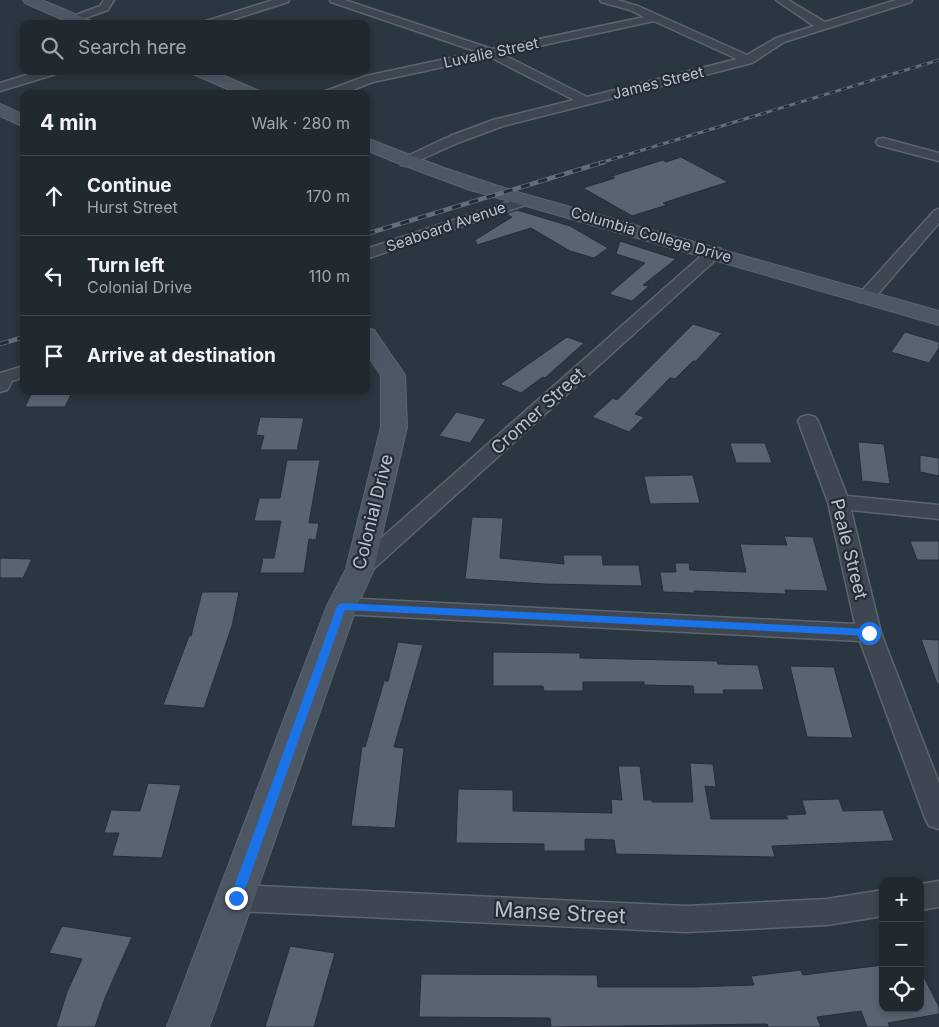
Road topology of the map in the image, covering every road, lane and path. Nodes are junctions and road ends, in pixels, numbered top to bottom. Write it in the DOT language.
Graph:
graph roads {
  1 [pos="30,0"];
  2 [pos="109,0"];
  3 [pos="284,0"];
  4 [pos="335,0"];
  5 [pos="605,0"];
  6 [pos="781,0"];
  7 [pos="907,0"];
  8 [pos="654,18"];
  9 [pos="78,20"];
  10 [pos="82,20"];
  11 [pos="220,20"];
  12 [pos="823,26"];
  13 [pos="491,53"];
  14 [pos="748,60"];
  15 [pos="39,75"];
  16 [pos="208,75"];
  17 [pos="0,87"];
  18 [pos="243,90"];
  19 [pos="341,90"];
  20 [pos="586,101"];
  21 [pos="0,109"];
  22 [pos="20,120"];
  23 [pos="883,142"];
  24 [pos="370,146"];
  25 [pos="939,157"];
  26 [pos="406,162"];
  27 [pos="526,200"];
  28 [pos="939,214"];
  29 [pos="715,252"];
  30 [pos="370,253"];
  31 [pos="865,298"];
  32 [pos="939,318"];
  33 [pos="370,341"];
  34 [pos="20,373"];
  35 [pos="3,381"];
  36 [pos="808,421"];
  37 [pos="839,502"];
  38 [pos="939,512"];
  39 [pos="360,569"];
  40 [pos="342,606"];
  41 [pos="869,633"];
  42 [pos="939,818"];
  43 [pos="939,894"];
  44 [pos="924,896"];
  45 [pos="236,898"];
  46 [pos="879,904"];
  47 [pos="188,1027"];
  1 -- 9 [label="street"];
  2 -- 10 [label="street"];
  3 -- 11 [label="street"];
  4 -- 13 [label="street"];
  5 -- 8 [label="street"];
  6 -- 12 [label="street"];
  7 -- 12 [label="street, James Street"];
  8 -- 13 [label="street, Luvalie Street"];
  8 -- 14 [label="street"];
  12 -- 14 [label="street, James Street"];
  13 -- 19 [label="street, Luvalie Street"];
  13 -- 20 [label="street"];
  14 -- 20 [label="street, James Street"];
  15 -- 17 [label="street"];
  16 -- 18 [label="street"];
  20 -- 26 [label="street, James Street"];
  21 -- 22 [label="street"];
  23 -- 25 [label="street"];
  24 -- 26 [label="street, Columbia College Drive"];
  26 -- 27 [label="street, Columbia College Drive"];
  27 -- 29 [label="street, Columbia College Drive"];
  27 -- 30 [label="street, Seaboard Avenue"];
  28 -- 31 [label="street"];
  29 -- 31 [label="street, Columbia College Drive"];
  29 -- 39 [label="street, Cromer Street"];
  31 -- 32 [label="street, Columbia College Drive"];
  33 -- 39 [label="street, Colonial Drive"];
  34 -- 35 [label="street"];
  36 -- 37 [label="street, Peale Street"];
  37 -- 38 [label="street"];
  37 -- 41 [label="street, Peale Street"];
  39 -- 40 [label="street, Colonial Drive"];
  40 -- 41 [label="street"];
  40 -- 45 [label="street, Colonial Drive"];
  41 -- 42 [label="street, Peale Street"];
  43 -- 44 [label="street"];
  45 -- 46 [label="street, Manse Street"];
  45 -- 47 [label="street, Colonial Drive"];
}
